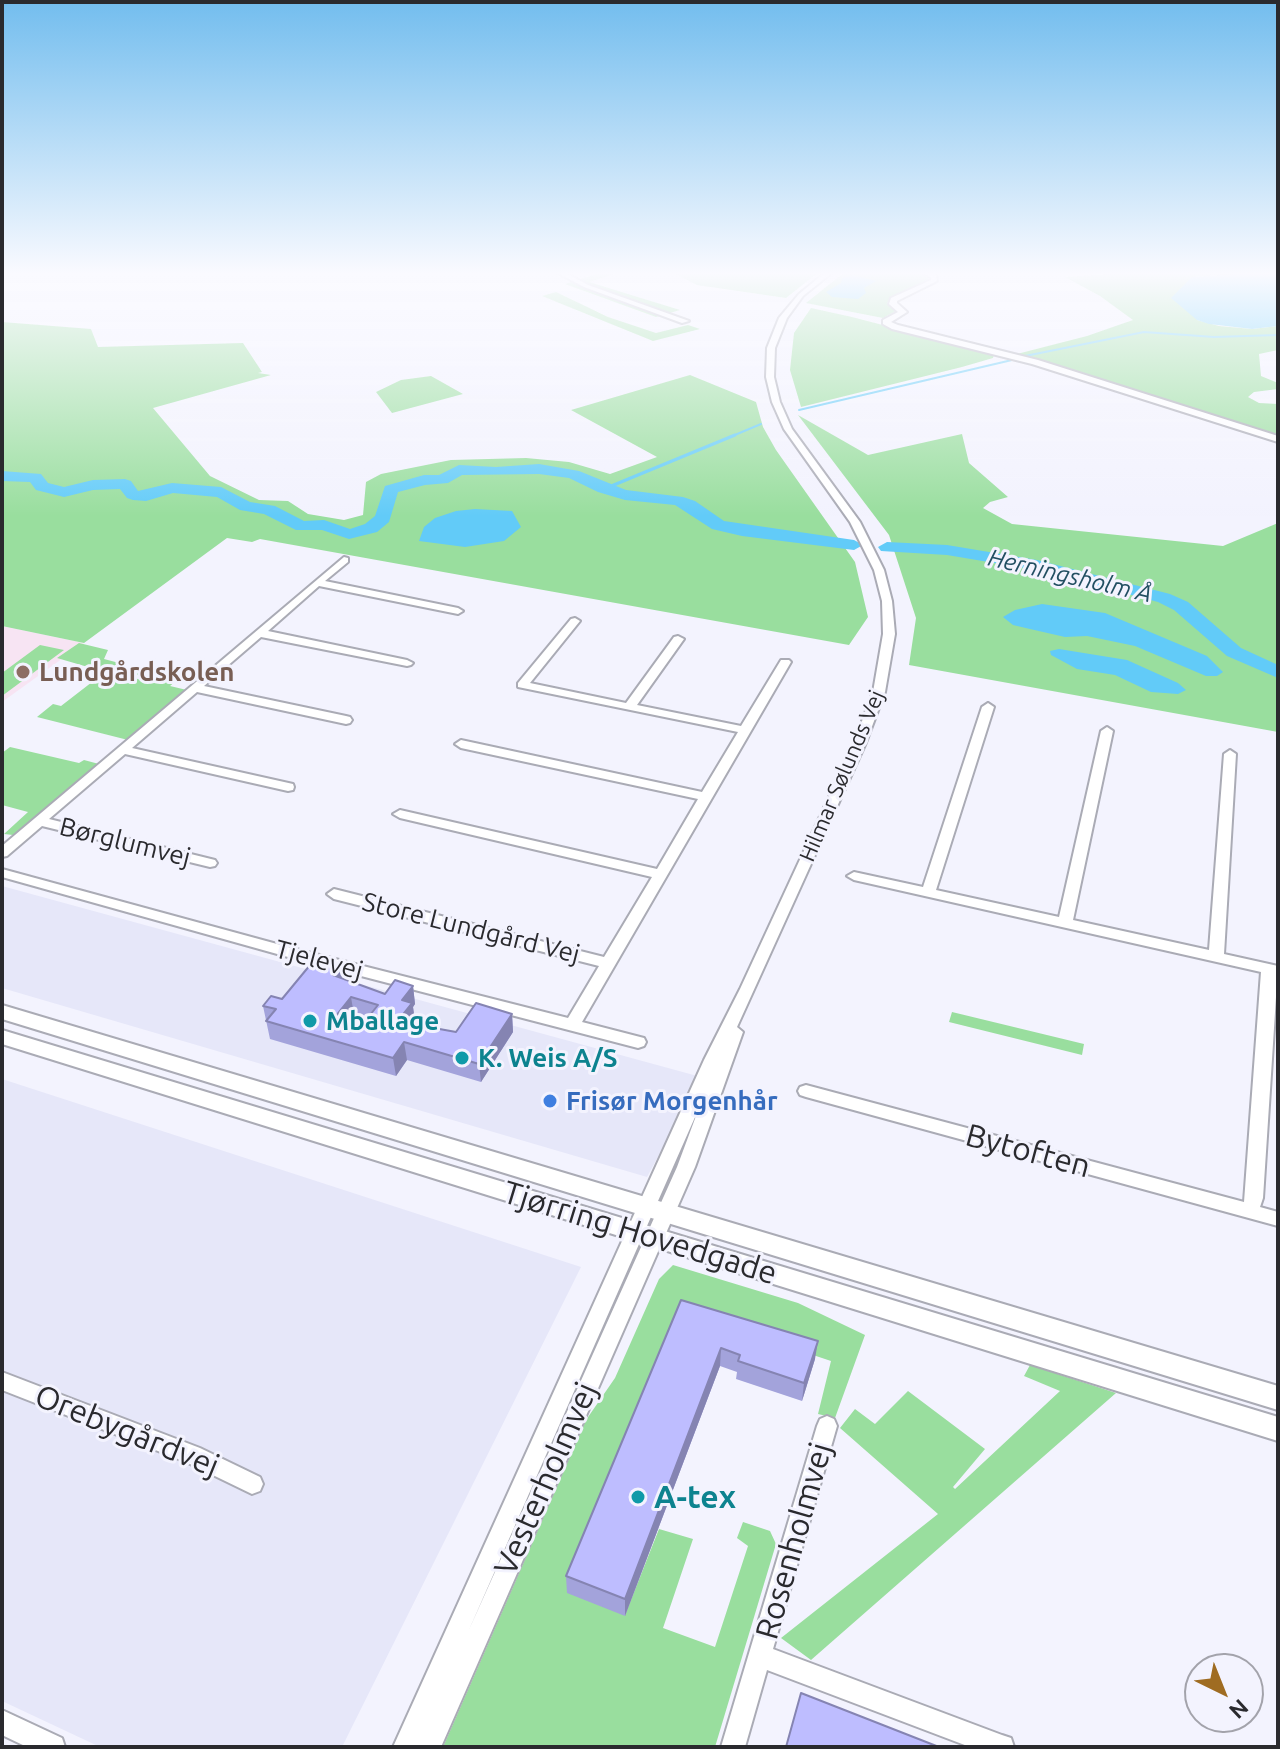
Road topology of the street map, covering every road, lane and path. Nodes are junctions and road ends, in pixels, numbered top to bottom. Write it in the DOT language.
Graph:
graph roads {
  1 [pos="770,353"];
  2 [pos="998,353"];
  3 [pos="1278,439"];
  4 [pos="344,560"];
  5 [pos="318,583"];
  6 [pos="458,611"];
  7 [pos="575,621"];
  8 [pos="260,633"];
  9 [pos="678,639"];
  10 [pos="785,662"];
  11 [pos="407,663"];
  12 [pos="195,688"];
  13 [pos="630,706"];
  14 [pos="988,707"];
  15 [pos="346,720"];
  16 [pos="744,730"];
  17 [pos="1107,731"];
  18 [pos="461,744"];
  19 [pos="123,750"];
  20 [pos="1230,754"];
  21 [pos="288,787"];
  22 [pos="705,797"];
  23 [pos="400,814"];
  24 [pos="39,821"];
  25 [pos="2,853"];
  26 [pos="210,863"];
  27 [pos="2,873"];
  28 [pos="660,874"];
  29 [pos="854,876"];
  30 [pos="928,893"];
  31 [pos="334,894"];
  32 [pos="1065,923"];
  33 [pos="1216,957"];
  34 [pos="608,963"];
  35 [pos="1273,970"];
  36 [pos="2,1012"];
  37 [pos="572,1025"];
  38 [pos="2,1037"];
  39 [pos="638,1042"];
  40 [pos="806,1091"];
  41 [pos="656,1210"];
  42 [pos="1250,1212"];
  43 [pos="1278,1219"];
  44 [pos="645,1234"];
  45 [pos="2,1381"];
  46 [pos="1278,1398"];
  47 [pos="827,1426"];
  48 [pos="1278,1429"];
  49 [pos="252,1484"];
  50 [pos="761,1656"];
  51 [pos="2,1722"];
  52 [pos="53,1747"];
  53 [pos="405,1747"];
  54 [pos="429,1747"];
  55 [pos="733,1747"];
  56 [pos="1002,1747"];
  1 -- 41 [label="street, Hilmar Sølunds Vej"];
  2 -- 3 [label="street"];
  4 -- 5 [label="street, Børglumvej"];
  5 -- 6 [label="street"];
  5 -- 8 [label="street, Børglumvej"];
  7 -- 13 [label="street"];
  8 -- 11 [label="street"];
  8 -- 12 [label="street, Børglumvej"];
  9 -- 13 [label="street"];
  10 -- 16 [label="street, Store Lundgård Vej"];
  12 -- 15 [label="street"];
  12 -- 19 [label="street, Børglumvej"];
  13 -- 16 [label="street"];
  14 -- 30 [label="street"];
  16 -- 22 [label="street, Store Lundgård Vej"];
  17 -- 32 [label="street"];
  18 -- 22 [label="street"];
  19 -- 21 [label="street"];
  19 -- 24 [label="street, Børglumvej"];
  20 -- 33 [label="street"];
  22 -- 28 [label="street, Store Lundgård Vej"];
  23 -- 28 [label="street"];
  24 -- 25 [label="street, Børglumvej"];
  24 -- 26 [label="street, Børglumvej"];
  27 -- 37 [label="street, Tjelevej"];
  28 -- 34 [label="street, Store Lundgård Vej"];
  29 -- 30 [label="street"];
  30 -- 32 [label="street"];
  31 -- 34 [label="street, Store Lundgård Vej"];
  32 -- 33 [label="street"];
  33 -- 35 [label="street"];
  34 -- 37 [label="street, Store Lundgård Vej"];
  35 -- 42 [label="street"];
  36 -- 41 [label="main road, Tjørring Hovedgade"];
  37 -- 39 [label="street, Tjelevej"];
  38 -- 44 [label="main road, Tjørring Hovedgade"];
  40 -- 42 [label="street, Bytoften"];
  41 -- 44 [label="street, Vesterholmvej"];
  41 -- 46 [label="main road, Tjørring Hovedgade"];
  42 -- 43 [label="street, Bytoften"];
  44 -- 48 [label="main road, Tjørring Hovedgade"];
  44 -- 53 [label="street, Vesterholmvej"];
  44 -- 54 [label="street, Vesterholmvej"];
  45 -- 49 [label="street, Orebygårdvej"];
  47 -- 50 [label="street, Rosenholmvej"];
  50 -- 55 [label="street, Rosenholmvej"];
  50 -- 56 [label="street, Rosenholmvej"];
  51 -- 52 [label="street"];
}
